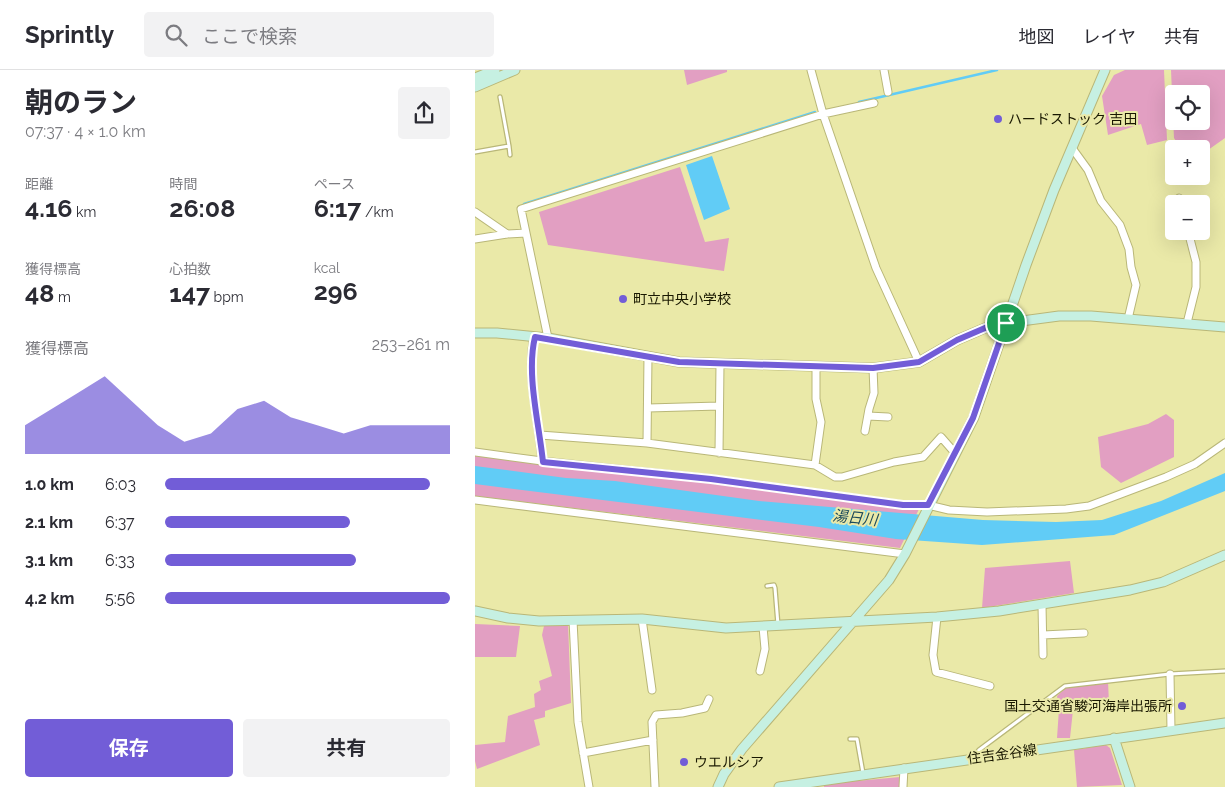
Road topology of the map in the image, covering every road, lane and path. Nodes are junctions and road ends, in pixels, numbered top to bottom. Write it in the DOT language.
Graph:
graph roads {
  1 [pos="495,70"];
  2 [pos="515,70"];
  3 [pos="811,70"];
  4 [pos="884,70"];
  5 [pos="1105,70"];
  6 [pos="475,78"];
  7 [pos="475,86"];
  8 [pos="888,92"];
  9 [pos="500,96"];
  10 [pos="874,103"];
  11 [pos="823,114"];
  12 [pos="509,146"];
  13 [pos="1072,148"];
  14 [pos="475,152"];
  15 [pos="510,154"];
  16 [pos="475,212"];
  17 [pos="526,233"];
  18 [pos="507,234"];
  19 [pos="475,239"];
  20 [pos="1190,240"];
  21 [pos="1128,319"];
  22 [pos="1006,323"];
  23 [pos="1187,323"];
  24 [pos="1225,327"];
  25 [pos="475,332"];
  26 [pos="535,337"];
  27 [pos="548,338"];
  28 [pos="648,356"];
  29 [pos="919,362"];
  30 [pos="720,364"];
  31 [pos="816,366"];
  32 [pos="873,368"];
  33 [pos="719,406"];
  34 [pos="647,408"];
  35 [pos="868,416"];
  36 [pos="888,417"];
  37 [pos="865,431"];
  38 [pos="540,435"];
  39 [pos="647,443"];
  40 [pos="1225,443"];
  41 [pos="475,452"];
  42 [pos="719,453"];
  43 [pos="955,453"];
  44 [pos="543,462"];
  45 [pos="815,465"];
  46 [pos="475,500"];
  47 [pos="928,505"];
  48 [pos="906,551"];
  49 [pos="1225,556"];
  50 [pos="767,586"];
  51 [pos="1042,605"];
  52 [pos="475,611"];
  53 [pos="937,617"];
  54 [pos="643,619"];
  55 [pos="573,620"];
  56 [pos="852,622"];
  57 [pos="779,626"];
  58 [pos="763,627"];
  59 [pos="1084,633"];
  60 [pos="1043,635"];
  61 [pos="1043,655"];
  62 [pos="759,671"];
  63 [pos="1225,671"];
  64 [pos="1170,674"];
  65 [pos="990,686"];
  66 [pos="652,690"];
  67 [pos="709,699"];
  68 [pos="1225,723"];
  69 [pos="1171,730"];
  70 [pos="1114,738"];
  71 [pos="850,739"];
  72 [pos="653,740"];
  73 [pos="583,753"];
  74 [pos="972,758"];
  75 [pos="905,768"];
  76 [pos="863,774"];
  77 [pos="589,787"];
  78 [pos="655,787"];
  79 [pos="718,787"];
  80 [pos="779,787"];
  81 [pos="903,787"];
  82 [pos="1130,787"];
  1 -- 6 [label="street"];
  2 -- 7 [label="street"];
  3 -- 11 [label="street"];
  4 -- 8 [label="street"];
  5 -- 13 [label="street"];
  9 -- 12 [label="lane"];
  10 -- 11 [label="street"];
  11 -- 17 [label="street"];
  11 -- 29 [label="street"];
  12 -- 14 [label="lane"];
  12 -- 15 [label="lane"];
  13 -- 21 [label="street"];
  13 -- 22 [label="street"];
  16 -- 18 [label="street"];
  17 -- 18 [label="street"];
  17 -- 27 [label="street"];
  18 -- 19 [label="street"];
  20 -- 23 [label="street"];
  21 -- 22 [label="street"];
  21 -- 23 [label="street"];
  22 -- 29 [label="street"];
  22 -- 43 [label="street"];
  23 -- 24 [label="street"];
  25 -- 26 [label="street"];
  26 -- 27 [label="street"];
  26 -- 38 [label="street"];
  27 -- 28 [label="street"];
  28 -- 30 [label="street"];
  28 -- 34 [label="street"];
  29 -- 32 [label="street"];
  30 -- 31 [label="street"];
  30 -- 33 [label="street"];
  31 -- 32 [label="street"];
  31 -- 45 [label="street"];
  32 -- 35 [label="street"];
  33 -- 34 [label="street"];
  33 -- 42 [label="street"];
  34 -- 39 [label="street"];
  35 -- 36 [label="street"];
  35 -- 37 [label="street"];
  38 -- 39 [label="street"];
  38 -- 44 [label="street"];
  39 -- 42 [label="street"];
  40 -- 47 [label="street"];
  41 -- 44 [label="street"];
  42 -- 45 [label="street"];
  43 -- 45 [label="street"];
  43 -- 47 [label="street"];
  44 -- 47 [label="street"];
  46 -- 48 [label="street"];
  47 -- 48 [label="street"];
  48 -- 56 [label="street"];
  49 -- 51 [label="street"];
  50 -- 57 [label="lane"];
  51 -- 53 [label="street"];
  51 -- 60 [label="street"];
  52 -- 55 [label="street"];
  53 -- 56 [label="street"];
  53 -- 65 [label="street"];
  54 -- 55 [label="street"];
  54 -- 58 [label="street"];
  54 -- 66 [label="street"];
  55 -- 73 [label="street"];
  56 -- 57 [label="street"];
  56 -- 79 [label="street"];
  57 -- 58 [label="street"];
  58 -- 62 [label="street"];
  59 -- 60 [label="street"];
  60 -- 61 [label="street"];
  63 -- 64 [label="lane"];
  64 -- 69 [label="street"];
  64 -- 74 [label="lane"];
  67 -- 72 [label="street"];
  68 -- 69 [label="street, 住吉金谷線"];
  69 -- 70 [label="street, 住吉金谷線"];
  70 -- 74 [label="street, 住吉金谷線"];
  70 -- 82 [label="street"];
  71 -- 76 [label="lane"];
  72 -- 73 [label="street"];
  72 -- 78 [label="street"];
  73 -- 77 [label="street"];
  74 -- 75 [label="street, 住吉金谷線"];
  75 -- 76 [label="street, 住吉金谷線"];
  75 -- 81 [label="street"];
  76 -- 80 [label="street, 住吉金谷線"];
}
